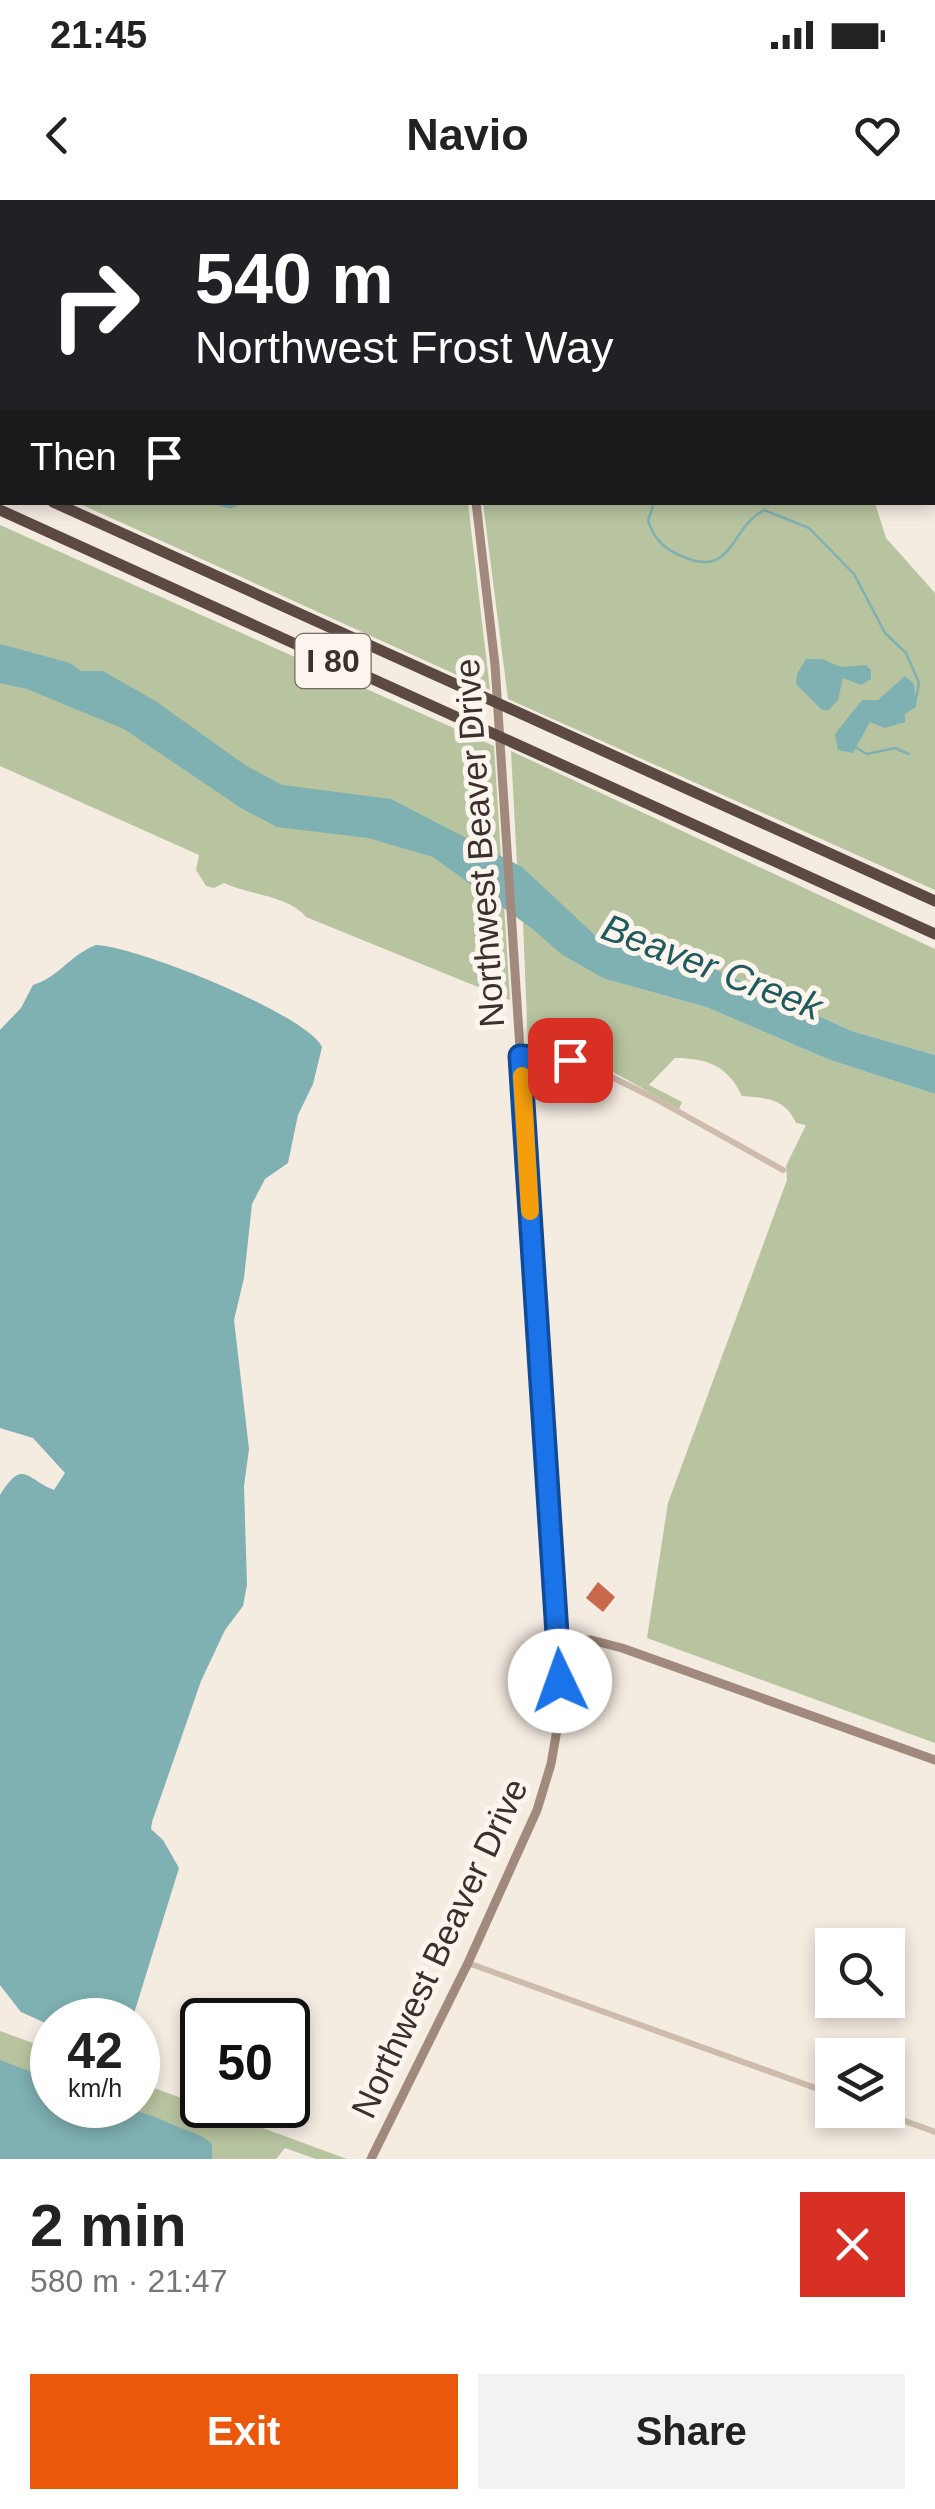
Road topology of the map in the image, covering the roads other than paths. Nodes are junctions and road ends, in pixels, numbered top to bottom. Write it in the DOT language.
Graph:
graph roads {
  1 [pos="61,505"];
  2 [pos="476,505"];
  3 [pos="0,510"];
  4 [pos="935,901"];
  5 [pos="935,934"];
  6 [pos="520,1056"];
  7 [pos="783,1170"];
  8 [pos="558,1640"];
  9 [pos="935,1760"];
  10 [pos="468,1963"];
  11 [pos="815,2088"];
  12 [pos="905,2121"];
  13 [pos="935,2132"];
  14 [pos="371,2159"];
  1 -- 4 [label="highway, I 80"];
  2 -- 6 [label="main road, Northwest Beaver Drive"];
  3 -- 5 [label="highway, I 80"];
  6 -- 7 [label="street"];
  6 -- 8 [label="main road, Northwest Beaver Drive"];
  8 -- 9 [label="main road"];
  8 -- 10 [label="main road, Northwest Beaver Drive"];
  10 -- 11 [label="street"];
  10 -- 14 [label="main road, Northwest Beaver Drive"];
  12 -- 13 [label="street"];
}
